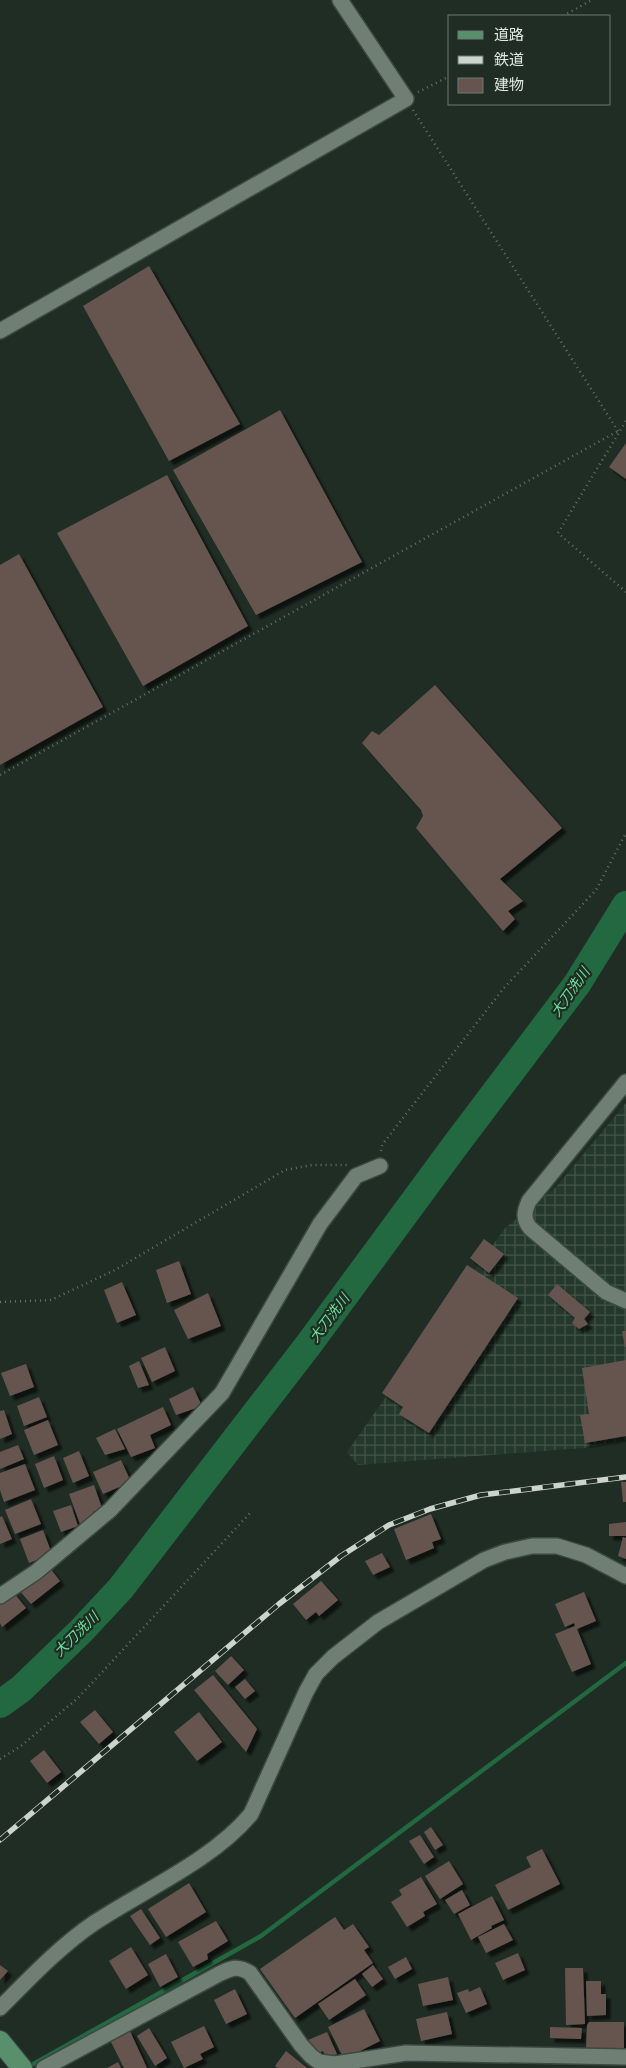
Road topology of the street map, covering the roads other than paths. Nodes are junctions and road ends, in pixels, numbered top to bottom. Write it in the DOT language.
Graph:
graph roads {
  1 [pos="340,0"];
  2 [pos="0,331"];
  3 [pos="626,1082"];
  4 [pos="380,1166"];
  5 [pos="626,1302"];
  6 [pos="626,1576"];
  7 [pos="1,1591"];
  8 [pos="0,2008"];
  9 [pos="0,2041"];
  10 [pos="626,2058"];
  11 [pos="22,2068"];
  12 [pos="44,2068"];
  1 -- 2 [label="street"];
  3 -- 5 [label="street"];
  4 -- 7 [label="street"];
  6 -- 8 [label="street"];
  9 -- 11 [label="main road"];
  10 -- 12 [label="street"];
}
